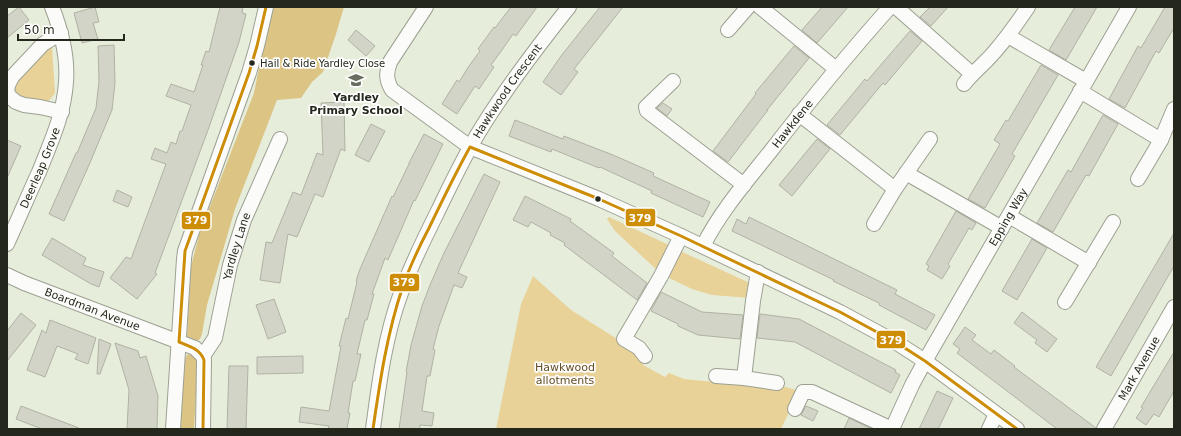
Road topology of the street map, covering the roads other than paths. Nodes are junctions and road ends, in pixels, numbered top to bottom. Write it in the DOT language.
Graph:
graph roads {
  1 [pos="52,7"];
  2 [pos="266,7"];
  3 [pos="426,7"];
  4 [pos="569,7"];
  5 [pos="748,7"];
  6 [pos="760,7"];
  7 [pos="890,7"];
  8 [pos="896,7"];
  9 [pos="1028,7"];
  10 [pos="1129,7"];
  11 [pos="728,30"];
  12 [pos="61,33"];
  13 [pos="1008,36"];
  14 [pos="836,69"];
  15 [pos="673,80"];
  16 [pos="1083,86"];
  17 [pos="1174,109"];
  18 [pos="62,112"];
  19 [pos="799,114"];
  20 [pos="280,139"];
  21 [pos="930,139"];
  22 [pos="1161,140"];
  23 [pos="470,147"];
  24 [pos="906,173"];
  25 [pos="1138,179"];
  26 [pos="744,185"];
  27 [pos="895,189"];
  28 [pos="1005,222"];
  29 [pos="1113,222"];
  30 [pos="874,224"];
  31 [pos="681,236"];
  32 [pos="7,244"];
  33 [pos="703,246"];
  34 [pos="1089,263"];
  35 [pos="758,272"];
  36 [pos="7,275"];
  37 [pos="1065,302"];
  38 [pos="1174,307"];
  39 [pos="179,342"];
  40 [pos="203,356"];
  41 [pos="645,356"];
  42 [pos="925,361"];
  43 [pos="716,376"];
  44 [pos="744,378"];
  45 [pos="777,383"];
  46 [pos="795,408"];
  47 [pos="996,414"];
  48 [pos="173,429"];
  49 [pos="202,429"];
  50 [pos="373,429"];
  51 [pos="892,429"];
  52 [pos="989,429"];
  53 [pos="1017,429"];
  54 [pos="1104,429"];
  1 -- 12 [label="street, Deerleap Grove"];
  2 -- 39 [label="street"];
  3 -- 23 [label="street"];
  4 -- 23 [label="street, Hawkwood Crescent"];
  5 -- 11 [label="street"];
  6 -- 14 [label="street"];
  7 -- 14 [label="street, Hawkdene"];
  8 -- 13 [label="street"];
  9 -- 13 [label="street"];
  10 -- 16 [label="street, Epping Way"];
  12 -- 18 [label="street, Deerleap Grove"];
  12 -- 18 [label="street, Deerleap Grove"];
  13 -- 16 [label="street"];
  14 -- 19 [label="street, Hawkdene"];
  15 -- 26 [label="street"];
  16 -- 22 [label="street"];
  16 -- 28 [label="street, Epping Way"];
  17 -- 22 [label="street"];
  18 -- 32 [label="street, Deerleap Grove"];
  19 -- 26 [label="street, Hawkdene"];
  19 -- 27 [label="street"];
  20 -- 40 [label="street, Yardley Lane"];
  21 -- 24 [label="street"];
  22 -- 25 [label="street"];
  23 -- 31 [label="street"];
  23 -- 50 [label="street, Hawkwood Crescent"];
  24 -- 27 [label="street"];
  24 -- 28 [label="street"];
  26 -- 33 [label="street, Hawkdene"];
  27 -- 30 [label="street"];
  28 -- 34 [label="street"];
  28 -- 42 [label="street, Epping Way"];
  29 -- 34 [label="street"];
  31 -- 33 [label="street"];
  31 -- 41 [label="street"];
  33 -- 35 [label="street"];
  34 -- 37 [label="street"];
  35 -- 42 [label="street"];
  35 -- 44 [label="street"];
  36 -- 39 [label="street, Boardman Avenue"];
  38 -- 54 [label="street, Mark Avenue"];
  39 -- 40 [label="street"];
  39 -- 48 [label="street"];
  40 -- 49 [label="street"];
  42 -- 47 [label="street"];
  42 -- 51 [label="street, Epping Way"];
  43 -- 44 [label="street"];
  44 -- 45 [label="street"];
  46 -- 51 [label="street"];
  47 -- 52 [label="street"];
  47 -- 53 [label="street"];
}
